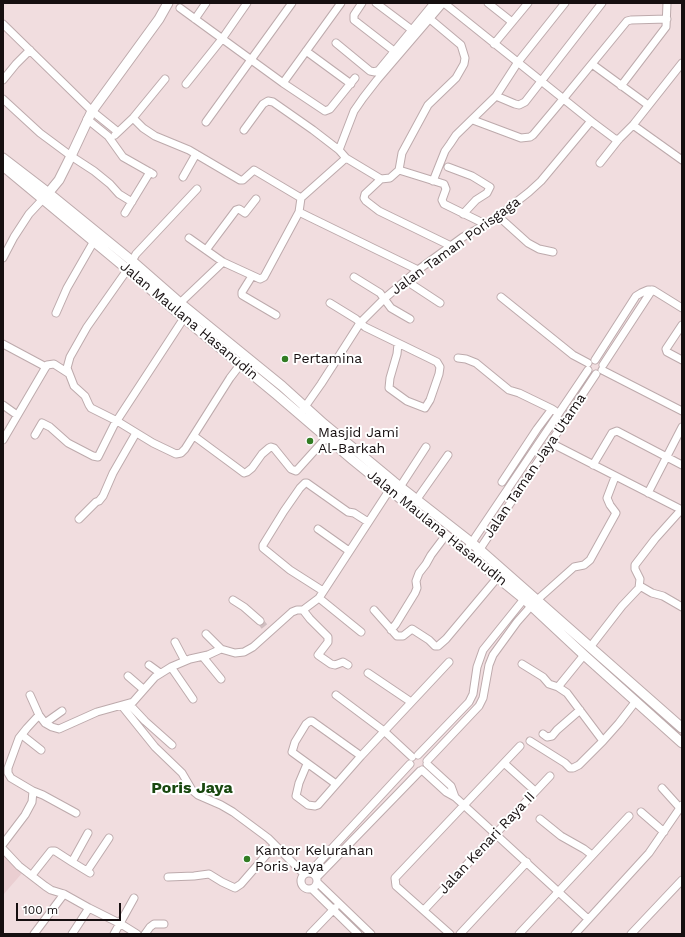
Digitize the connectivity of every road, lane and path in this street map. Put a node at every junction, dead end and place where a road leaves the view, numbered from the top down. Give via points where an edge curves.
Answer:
1 (168, 3) edge
2 (206, 3) edge
3 (247, 3) edge
4 (292, 3) edge
5 (341, 3) edge
6 (362, 3) edge
7 (376, 3) edge
8 (434, 3) edge
9 (444, 3) edge
10 (488, 3) edge
11 (528, 3) edge
12 (565, 3) edge
13 (602, 3) edge
14 (667, 3) edge
15 (180, 8) dead end
16 (195, 18) junction
17 (430, 19) junction
18 (667, 19) junction
19 (512, 22) junction
20 (3, 24) edge
21 (412, 30) junction
22 (222, 38) junction
23 (336, 43) dead end
24 (494, 44) junction
25 (30, 50) junction
26 (306, 51) junction
27 (394, 51) junction
28 (251, 59) junction
29 (518, 62) junction
30 (682, 63) edge
31 (592, 64) junction
32 (356, 78) dead end
33 (165, 79) dead end
34 (3, 80) edge
35 (540, 81) junction
36 (283, 83) junction
37 (186, 84) dead end
38 (351, 84) junction
39 (621, 86) junction
40 (496, 96) junction
41 (3, 99) edge
42 (563, 100) junction
43 (648, 105) junction
44 (92, 110) junction
45 (133, 118) junction
46 (87, 119) junction
47 (473, 120) junction
48 (591, 121) junction
49 (206, 122) dead end
50 (633, 125) junction
51 (244, 130) dead end
52 (118, 132) junction
53 (110, 139) junction
54 (618, 139) junction
55 (339, 150) junction
56 (196, 154) junction
57 (71, 156) junction
58 (3, 158) edge
59 (346, 158) junction
60 (682, 160) edge
61 (600, 163) dead end
62 (3, 166) edge
63 (448, 167) dead end
64 (400, 170) junction
65 (183, 177) dead end
66 (381, 179) junction
67 (433, 181) junction
68 (197, 189) dead end
69 (46, 196) junction
70 (301, 198) junction
71 (256, 199) dead end
72 (132, 202) junction
73 (299, 212) junction
74 (126, 213) dead end
75 (463, 214) junction
76 (498, 216) junction
77 (486, 224) junction
78 (189, 238) dead end
79 (94, 241) junction
80 (451, 246) junction
81 (206, 250) junction
82 (553, 252) dead end
83 (3, 258) edge
84 (223, 262) junction
85 (126, 270) junction
86 (418, 270) junction
87 (252, 276) junction
88 (354, 277) dead end
89 (405, 280) junction
90 (652, 290) junction
91 (501, 297) dead end
92 (384, 298) junction
93 (180, 303) junction
94 (330, 303) dead end
95 (440, 303) dead end
96 (682, 308) edge
97 (56, 313) dead end
98 (276, 315) dead end
99 (410, 319) dead end
100 (182, 321) junction
101 (360, 323) junction
102 (682, 325) edge
103 (202, 327) junction
104 (3, 344) edge
105 (398, 344) junction
106 (246, 357) junction
107 (458, 358) dead end
108 (596, 360) junction
109 (682, 360) edge
110 (588, 366) junction
111 (46, 367) junction
112 (238, 368) junction
113 (600, 370) junction
114 (68, 373) junction
115 (3, 405) edge
116 (302, 410) junction
117 (555, 411) junction
118 (682, 411) edge
119 (17, 415) junction
120 (117, 422) junction
121 (682, 427) edge
122 (537, 429) junction
123 (136, 433) junction
124 (544, 434) junction
125 (35, 435) dead end
126 (194, 436) junction
127 (326, 438) junction
128 (3, 440) edge
129 (551, 443) junction
130 (426, 447) dead end
131 (448, 455) dead end
132 (666, 457) junction
133 (593, 465) junction
134 (682, 465) edge
135 (509, 471) junction
136 (516, 476) junction
137 (615, 477) junction
138 (502, 482) dead end
139 (393, 488) junction
140 (648, 493) junction
141 (417, 499) junction
142 (681, 510) edge
143 (79, 519) dead end
144 (368, 522) junction
145 (318, 529) dead end
146 (445, 536) junction
147 (472, 543) junction
148 (349, 551) junction
149 (466, 551) junction
150 (477, 554) junction
151 (494, 581) junction
152 (640, 586) junction
153 (321, 594) junction
154 (233, 600) dead end
155 (523, 600) junction
156 (533, 604) junction
157 (682, 607) edge
158 (303, 610) junction
159 (374, 610) dead end
160 (512, 613) junction
161 (519, 620) junction
162 (260, 621) tunnel mouth
163 (391, 630) junction
164 (361, 632) dead end
165 (206, 634) dead end
166 (175, 642) dead end
167 (591, 646) junction
168 (221, 649) junction
169 (584, 655) junction
170 (203, 657) junction
171 (185, 661) junction
172 (449, 662) dead end
173 (522, 664) dead end
174 (149, 665) dead end
175 (348, 665) dead end
176 (171, 667) junction
177 (160, 673) junction
178 (368, 673) dead end
179 (128, 676) dead end
180 (221, 679) dead end
181 (558, 687) junction
182 (143, 689) junction
183 (30, 695) dead end
184 (336, 695) dead end
185 (193, 699) dead end
186 (411, 702) junction
187 (635, 702) junction
188 (126, 705) junction
189 (62, 710) dead end
190 (580, 710) junction
191 (39, 715) junction
192 (46, 724) junction
193 (682, 728) edge
194 (384, 731) junction
195 (543, 734) dead end
196 (22, 735) junction
197 (530, 741) dead end
198 (603, 741) junction
199 (682, 742) edge
200 (172, 745) dead end
201 (520, 746) dead end
202 (41, 750) dead end
203 (361, 756) junction
204 (414, 758) junction
205 (504, 763) junction
206 (307, 764) junction
207 (424, 767) junction
208 (550, 776) dead end
209 (336, 784) junction
210 (662, 788) dead end
211 (32, 791) junction
212 (535, 791) junction
213 (464, 805) junction
214 (681, 806) edge
215 (641, 812) dead end
216 (76, 813) dead end
217 (629, 816) dead end
218 (540, 819) dead end
219 (664, 832) junction
220 (88, 833) dead end
221 (496, 834) junction
222 (109, 838) dead end
223 (3, 844) edge
224 (274, 846) junction
225 (3, 849) edge
226 (592, 855) junction
227 (72, 862) junction
228 (527, 862) junction
229 (307, 873) junction
230 (32, 875) junction
231 (168, 877) dead end
232 (317, 880) junction
233 (682, 880) edge
234 (312, 889) junction
235 (559, 891) junction
236 (64, 894) junction
237 (134, 898) dead end
238 (339, 904) junction
239 (89, 908) junction
240 (333, 910) junction
241 (424, 910) junction
242 (588, 919) junction
243 (121, 924) junction
244 (164, 924) dead end
245 (34, 934) edge
246 (72, 934) edge
247 (114, 934) edge
248 (137, 934) edge
249 (145, 934) edge
250 (310, 934) edge
251 (358, 934) edge
252 (371, 934) edge
253 (450, 934) edge
254 (460, 934) edge
255 (518, 934) edge
256 (575, 934) edge
257 (631, 934) edge

1 - 44 street
2 - 16 street
3 - 22 street
4 - 28 street
5 - 26 street
6 - 27 street via 354,20
7 - 21 street
8 - 21 street
9 - 17 street
9 - 24 street
10 - 19 street
11 - 19 street
12 - 29 street
13 - 35 street
14 - 18 street
15 - 16 street
16 - 22 street
17 - 55 street via 363,98 354,111
17 - 64 street via 460,45 465,58 464,64 456,78 428,105 402,153
18 - 31 street via 626,21
18 - 39 street via 666,27
19 - 24 street
20 - 25 street
21 - 27 street
22 - 28 street
22 - 37 street
23 - 27 street via 372,72 379,70
24 - 29 street
25 - 34 street
25 - 44 street
26 - 36 street
26 - 38 street
28 - 36 street
28 - 49 street
29 - 35 street
29 - 40 street
30 - 43 street
31 - 39 street
31 - 42 street
32 - 38 street
33 - 45 street
35 - 40 street via 525,102 519,105
35 - 42 street
36 - 38 street via 325,111 330,109
39 - 43 street
40 - 47 street
41 - 57 street via 40,133
42 - 47 street via 533,135 526,138
42 - 48 street
43 - 50 street
44 - 46 street
44 - 52 street
45 - 52 street
45 - 56 street via 155,136
46 - 53 street
46 - 57 street
47 - 67 street via 445,151
48 - 54 street
48 - 76 street, Jalan Taman Porisgaga via 541,181
50 - 54 street
50 - 60 street
51 - 55 street via 263,104 273,102
52 - 53 street
53 - 72 street via 123,157 151,173
54 - 61 street
55 - 59 street
56 - 65 street
56 - 70 street via 242,180 253,171 257,171
57 - 69 street via 59,180
57 - 72 street
58 - 69 street, Jalan Maulana Hasanudin
59 - 66 street
59 - 70 street
62 - 69 street, Jalan Maulana Hasanudin
63 - 75 street via 472,176 490,187 487,193
64 - 66 street via 390,178
64 - 67 street
66 - 80 street via 365,194 366,201 379,211
67 - 75 street via 446,187 442,200 444,204
68 - 85 street via 136,254
69 - 79 street, Jalan Maulana Hasanudin
69 - 83 street via 29,214
69 - 85 street, Jalan Maulana Hasanudin
70 - 73 street
71 - 81 street via 245,213 236,210
72 - 74 street
73 - 86 street
73 - 87 street via 264,276 260,279
75 - 77 street
76 - 77 street, Jalan Taman Porisgaga
76 - 82 street via 528,243
77 - 80 street, Jalan Taman Porisgaga
78 - 81 street
79 - 85 street, Jalan Maulana Hasanudin
79 - 97 street
80 - 86 street, Jalan Taman Porisgaga
81 - 84 street
84 - 87 street
84 - 93 street
85 - 93 street, Jalan Maulana Hasanudin
85 - 100 street, Jalan Maulana Hasanudin
85 - 114 street via 70,357 67,364
86 - 89 street, Jalan Taman Porisgaga
87 - 98 street via 242,295
88 - 92 street
89 - 92 street, Jalan Taman Porisgaga
89 - 95 street
90 - 96 street
90 - 108 street via 643,291 636,296
90 - 113 street, Jalan Taman Jaya Utama
91 - 110 street
92 - 99 street via 391,308
92 - 101 street, Jalan Taman Porisgaga
93 - 103 street, Jalan Maulana Hasanudin
94 - 101 street
100 - 103 street, Jalan Maulana Hasanudin
100 - 120 street
101 - 105 street
101 - 116 street, Jalan Taman Porisgaga
102 - 109 street via 666,350
103 - 106 street, Jalan Maulana Hasanudin
103 - 112 street, Jalan Maulana Hasanudin
104 - 111 street
105 - 105 street via 439,365 440,374 425,408 389,388
106 - 112 street
106 - 116 street, Jalan Maulana Hasanudin
107 - 117 street via 476,363 509,390
108 - 110 street
108 - 113 street
110 - 113 street via 591,373
110 - 117 street, Jalan Taman Jaya Utama
111 - 114 street via 54,364
111 - 119 street
112 - 116 street, Jalan Maulana Hasanudin
112 - 126 street
113 - 118 street
113 - 129 street, Jalan Taman Jaya Utama
114 - 120 street via 74,386 85,396 90,407
115 - 119 street
116 - 127 street, Jalan Maulana Hasanudin
116 - 139 street, Jalan Maulana Hasanudin
117 - 122 street
117 - 124 street, Jalan Taman Jaya Utama
119 - 128 street
120 - 123 street
120 - 125 street via 97,457 68,444 42,423
121 - 132 street
122 - 124 street
122 - 135 street
123 - 126 street via 176,454 181,453
123 - 143 street via 103,496
124 - 136 street, Jalan Taman Jaya Utama
126 - 127 street via 244,473 271,447 292,470 298,469
127 - 139 street, Jalan Maulana Hasanudin
129 - 133 street
129 - 150 street, Jalan Taman Jaya Utama
130 - 139 street
131 - 141 street
132 - 133 street via 614,431
132 - 134 street
132 - 140 street
133 - 137 street
135 - 136 street
135 - 138 street
136 - 147 street, Jalan Taman Jaya Utama
137 - 140 street
137 - 156 street via 607,498 616,513 590,560 574,568
139 - 141 street, Jalan Maulana Hasanudin
139 - 144 street
139 - 146 street, Jalan Maulana Hasanudin
140 - 142 street
141 - 147 street, Jalan Maulana Hasanudin
142 - 152 street via 635,564
144 - 148 street
144 - 153 street via 348,512 307,483 300,488 284,511 263,548
145 - 148 street
146 - 149 street, Jalan Maulana Hasanudin
146 - 163 street via 417,578 415,593
147 - 149 street, Jalan Taman Jaya Utama
147 - 150 street, Jalan Maulana Hasanudin
148 - 153 street
149 - 150 street, Jalan Maulana Hasanudin
150 - 151 street, Jalan Maulana Hasanudin
150 - 156 street, Jalan Maulana Hasanudin
151 - 155 street, Jalan Maulana Hasanudin
151 - 163 street via 438,646 412,629 402,637
152 - 157 street
152 - 167 street
153 - 158 street
153 - 164 street
154 - 162 street
155 - 156 street, Jalan Maulana Hasanudin
155 - 160 street
156 - 161 street
156 - 167 street, Jalan Maulana Hasanudin
156 - 169 street, Jalan Maulana Hasanudin
158 - 168 street via 292,612 244,652 235,653
158 - 175 street via 328,637 328,642 318,655 331,664 343,662
159 - 163 street
160 - 161 street
160 - 204 street via 483,650 469,702
161 - 207 street via 490,661 479,706
165 - 168 street
166 - 171 street
167 - 169 street
167 - 193 street, Jalan Maulana Hasanudin
168 - 170 street
169 - 181 street
169 - 187 street, Jalan Maulana Hasanudin
170 - 171 street
170 - 180 street
171 - 176 street
172 - 186 street
173 - 181 street via 543,677 549,684
174 - 177 street
176 - 177 street
176 - 185 street
177 - 182 street
178 - 186 street
179 - 182 street
181 - 190 street via 567,693
182 - 188 street via 135,700
183 - 191 street
184 - 194 street
186 - 194 street
187 - 198 street
187 - 199 street, Jalan Maulana Hasanudin
188 - 192 street via 97,712 59,729
188 - 200 street
188 - 224 street via 155,746 182,773 192,790 233,812
189 - 192 street
190 - 195 street via 552,736 547,737
190 - 198 street
191 - 192 street
191 - 196 street
194 - 203 street
194 - 204 street
196 - 202 street
196 - 211 street via 15,746 8,776
197 - 198 street via 571,768 579,765
201 - 205 street
203 - 206 street via 310,721 295,742 292,752
203 - 209 street
204 - 207 street via 424,756
204 - 207 street via 413,770
204 - 229 street
205 - 212 street
205 - 213 street
206 - 209 street
206 - 209 street via 297,790 296,796 300,799 308,804 318,805
207 - 213 street via 451,786 455,797
207 - 232 street
208 - 212 street, Jalan Kenari Raya II
210 - 214 street
211 - 216 street
211 - 223 street via 32,802 28,810
212 - 221 street, Jalan Kenari Raya II
213 - 221 street
213 - 241 street via 395,878 396,886
214 - 219 street
215 - 219 street
217 - 226 street
218 - 226 street via 561,836
219 - 242 street via 650,853
220 - 227 street
221 - 228 street
221 - 241 street, Jalan Kenari Raya II
222 - 227 street via 89,872
224 - 229 street
224 - 231 street via 235,888 209,874
225 - 230 street via 18,866
226 - 235 street
227 - 230 street via 51,851
228 - 235 street
228 - 254 street
229 - 232 street
229 - 234 street via 301,879 302,885 306,889
230 - 236 street via 51,890
232 - 234 street
232 - 238 street
233 - 257 street
234 - 240 street
235 - 242 street
235 - 255 street
236 - 239 street
236 - 245 street
237 - 243 street
238 - 240 street
238 - 252 street
239 - 243 street
239 - 246 street
240 - 250 street
240 - 251 street
241 - 253 street
242 - 256 street
243 - 247 street
243 - 248 street
244 - 249 street via 154,924

